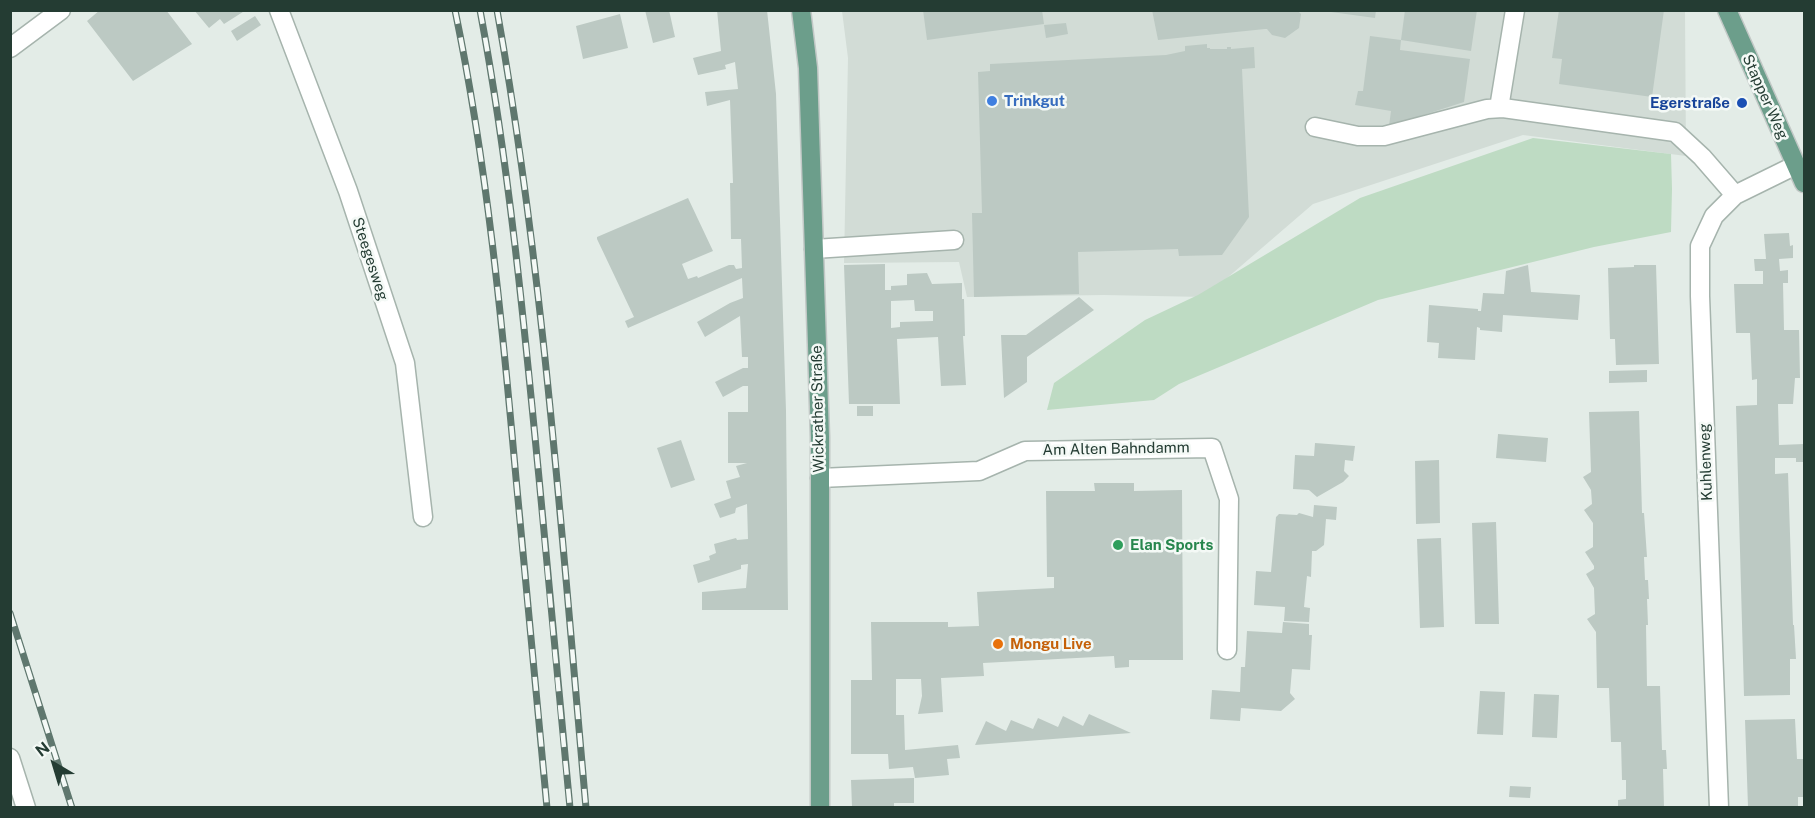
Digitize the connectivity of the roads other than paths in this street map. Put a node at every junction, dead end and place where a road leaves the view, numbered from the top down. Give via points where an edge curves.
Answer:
1 (61, 10) edge
2 (279, 10) edge
3 (801, 10) edge
4 (1515, 10) edge
5 (1727, 10) edge
6 (10, 48) edge
7 (1500, 108) junction
8 (1315, 127) dead end
9 (1796, 165) junction
10 (1804, 183) edge
11 (1735, 195) junction
12 (954, 240) dead end
13 (814, 249) junction
14 (820, 478) junction
15 (423, 517) dead end
16 (1227, 650) dead end
17 (10, 758) edge
18 (26, 807) edge
19 (820, 807) edge
20 (1719, 807) edge

1 - 6 street
2 - 15 street, Steegesweg via 348,191 405,363
3 - 13 main road, Wickrather Straße via 808,68
4 - 7 street
5 - 9 main road, Stapper Weg
7 - 8 street via 1384,136 1358,136
7 - 11 street via 1675,132
9 - 10 main road, Stapper Weg
9 - 11 street, Kuhlenweg
11 - 20 street, Kuhlenweg via 1714,216 1700,246
12 - 13 street
13 - 14 main road, Wickrather Straße
14 - 16 street, Am Alten Bahndamm via 979,471 1025,451 1212,448 1229,499
14 - 19 main road, Wickrather Straße
17 - 18 street

